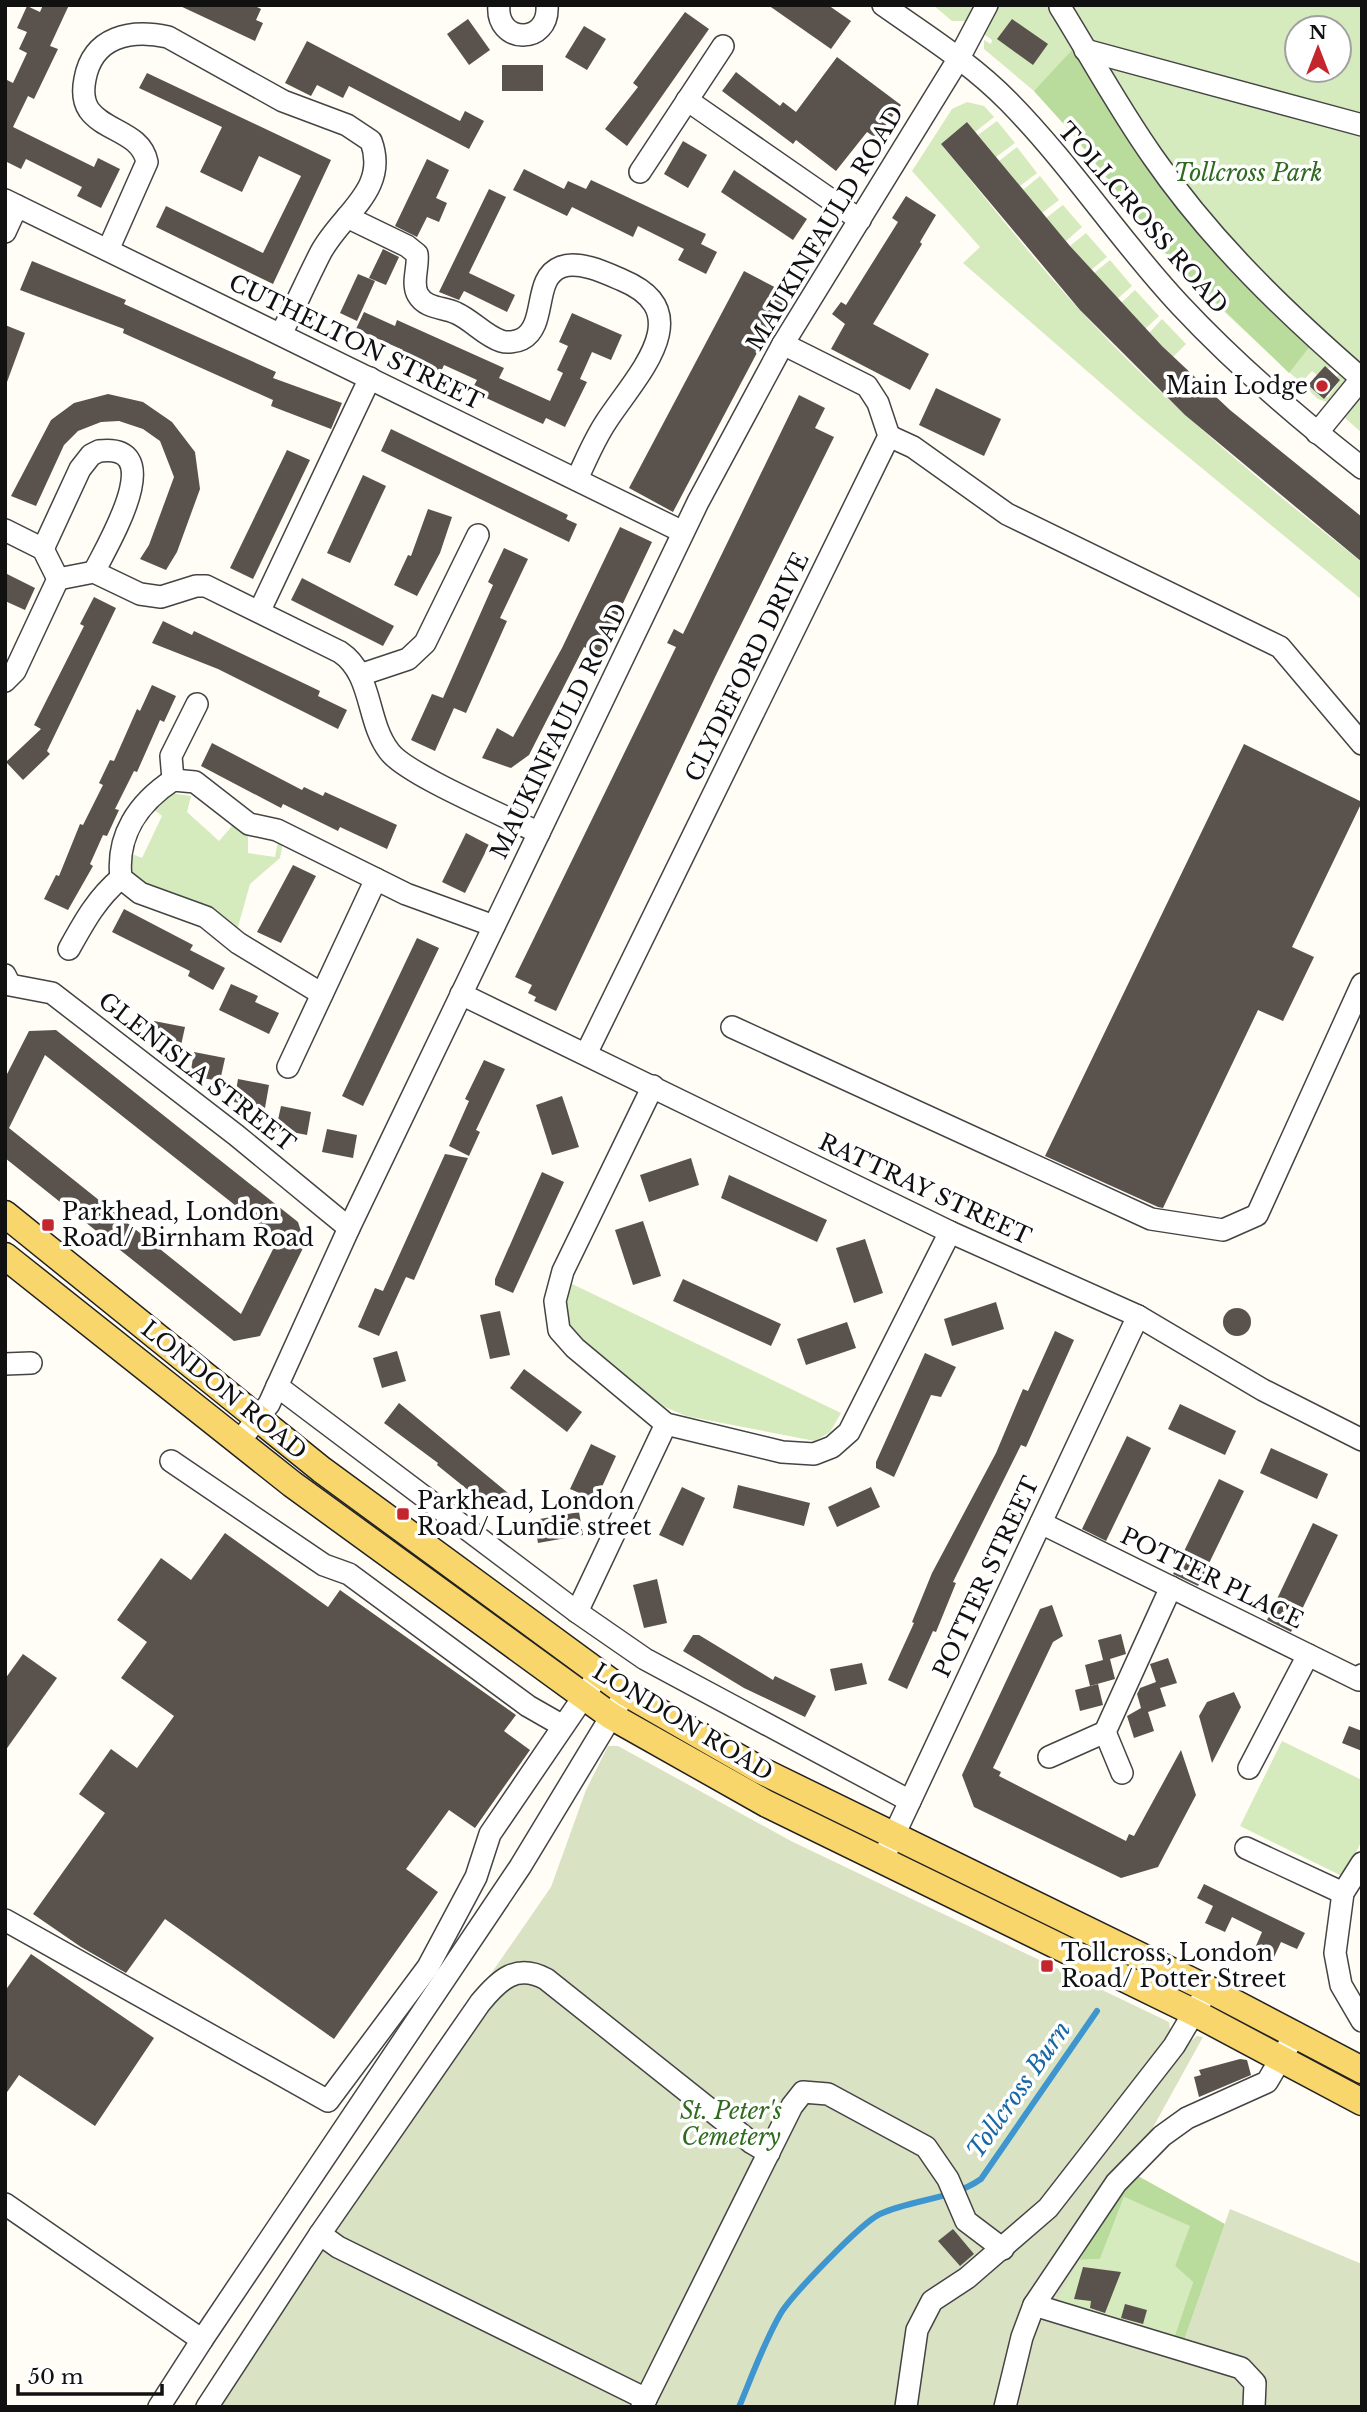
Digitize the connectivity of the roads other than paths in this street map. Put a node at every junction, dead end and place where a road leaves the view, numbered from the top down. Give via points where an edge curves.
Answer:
1 (499, 5) edge
2 (547, 5) edge
3 (883, 5) edge
4 (987, 5) edge
5 (1054, 6) edge
6 (723, 46) dead end
7 (1085, 50) junction
8 (959, 58) junction
9 (687, 100) junction
10 (1362, 125) edge
11 (640, 172) dead end
12 (11, 203) edge
13 (347, 218) junction
14 (860, 220) junction
15 (5, 232) edge
16 (108, 250) junction
17 (281, 334) junction
18 (783, 344) junction
19 (370, 377) junction
20 (1362, 378) edge
21 (1317, 433) junction
22 (889, 436) junction
23 (1362, 468) edge
24 (577, 479) junction
25 (5, 530) edge
26 (683, 532) junction
27 (478, 535) dead end
28 (43, 549) junction
29 (94, 572) junction
30 (58, 579) junction
31 (260, 610) junction
32 (360, 675) junction
33 (5, 681) edge
34 (197, 704) dead end
35 (1362, 744) edge
36 (173, 780) junction
37 (540, 832) junction
38 (121, 878) junction
39 (376, 879) junction
40 (494, 926) junction
41 (69, 949) dead end
42 (1362, 984) edge
43 (7, 985) edge
44 (461, 994) junction
45 (322, 995) junction
46 (732, 1027) dead end
47 (586, 1054) junction
48 (288, 1067) dead end
49 (653, 1086) junction
50 (5, 1214) edge
51 (349, 1228) junction
52 (950, 1232) junction
53 (5, 1256) edge
54 (1138, 1316) junction
55 (31, 1363) dead end
56 (5, 1364) edge
57 (277, 1386) junction
58 (258, 1418) junction
59 (666, 1424) junction
60 (1362, 1440) edge
61 (238, 1443) junction
62 (171, 1461) dead end
63 (1041, 1523) junction
64 (1171, 1587) junction
65 (577, 1612) junction
66 (1308, 1655) junction
67 (599, 1674) junction
68 (1361, 1678) edge
69 (626, 1693) junction
70 (583, 1697) junction
71 (611, 1716) junction
72 (563, 1726) junction
73 (1105, 1732) junction
74 (1049, 1757) dead end
75 (1248, 1768) dead end
76 (1122, 1773) dead end
77 (910, 1801) junction
78 (893, 1836) junction
79 (1246, 1848) dead end
80 (882, 1861) junction
81 (1362, 1863) edge
82 (1343, 1893) junction
83 (5, 1920) edge
84 (1208, 1989) junction
85 (1195, 2012) junction
86 (1362, 2021) edge
87 (1296, 2033) junction
88 (1283, 2058) junction
89 (1362, 2070) edge
90 (1362, 2102) edge
91 (769, 2153) junction
92 (5, 2204) edge
93 (320, 2234) junction
94 (1003, 2249) junction
95 (1034, 2305) junction
96 (202, 2340) junction
97 (644, 2403) edge
98 (159, 2407) edge
99 (207, 2407) edge
100 (906, 2407) edge
101 (1005, 2407) edge
102 (1254, 2407) edge

1 - 2 street via 504,27 527,36 541,28
3 - 8 street, TOLLCROSS ROAD
4 - 8 street, MAUKINFAULD ROAD
5 - 7 street
6 - 9 street
7 - 10 street
7 - 20 street via 1153,159 1209,230 1279,304
8 - 14 street, MAUKINFAULD ROAD
8 - 21 street, TOLLCROSS ROAD via 1010,103 1202,328
9 - 11 street
9 - 14 street
12 - 15 street
12 - 16 street, CUTHELTON STREET
13 - 16 street via 367,195 376,166 371,141 364,134 283,101 176,40 132,34 101,45 91,57 84,84 84,101 90,112 145,152 146,162
13 - 17 street via 322,251
13 - 24 street via 417,254 415,284 424,302 457,313 502,341 523,339 531,331 550,275 570,264 634,285 655,302 660,313 657,342 598,434
14 - 18 street, MAUKINFAULD ROAD
16 - 17 street, CUTHELTON STREET
17 - 19 street, CUTHELTON STREET
18 - 22 street via 867,386
18 - 26 street, MAUKINFAULD ROAD
19 - 24 street, CUTHELTON STREET
19 - 31 street
20 - 21 street
21 - 23 street, TOLLCROSS ROAD
22 - 35 street via 913,447 1007,514 1280,647
22 - 47 street, CLYDEFORD DRIVE
24 - 26 street, CUTHELTON STREET
25 - 28 street
26 - 37 street, MAUKINFAULD ROAD
27 - 32 street via 425,643 408,659
28 - 29 street via 85,462 99,451 117,452 130,465 134,482
28 - 30 street
29 - 30 street
29 - 31 street via 150,597 206,586
30 - 33 street via 15,671
31 - 32 street via 340,652
32 - 37 street via 379,735 398,763
34 - 36 street via 171,756
36 - 38 street via 142,803 118,856
36 - 39 street via 195,782 249,824 278,830
37 - 40 street, MAUKINFAULD ROAD
38 - 41 street via 104,891
38 - 45 street via 140,893 205,917
39 - 40 street
39 - 45 street
40 - 44 street, MAUKINFAULD ROAD
42 - 46 street via 1257,1215 1223,1230 1151,1219
43 - 51 street, GLENISLA STREET via 52,993
44 - 47 street, RATTRAY STREET
44 - 51 street, MAUKINFAULD ROAD
45 - 48 street
47 - 49 street, RATTRAY STREET
49 - 52 street, RATTRAY STREET
49 - 59 street via 563,1272 555,1301 559,1330 575,1348
50 - 58 main road, LONDON ROAD
51 - 57 street, MAUKINFAULD ROAD
52 - 54 street, RATTRAY STREET
52 - 59 street via 849,1432 832,1447 814,1454 782,1452
53 - 61 main road, LONDON ROAD
54 - 60 street, RATTRAY STREET via 1264,1390
54 - 63 street, POTTER STREET
55 - 56 street
57 - 58 street, MAUKINFAULD ROAD
57 - 65 street
58 - 61 street, MAUKINFAULD ROAD
58 - 67 main road, LONDON ROAD
59 - 65 street
61 - 70 main road, LONDON ROAD
62 - 72 street via 324,1564 349,1574 528,1706
63 - 64 street, POTTER PLACE
63 - 77 street, POTTER STREET
64 - 66 street, POTTER PLACE
64 - 73 street
65 - 77 street via 645,1659
66 - 68 street, POTTER PLACE
66 - 75 street
67 - 69 main road, LONDON ROAD
67 - 70 street
69 - 71 street
69 - 78 main road, LONDON ROAD via 722,1750
70 - 71 main road, LONDON ROAD
70 - 72 street
71 - 80 main road, LONDON ROAD via 736,1788
71 - 96 street via 520,1867
72 - 83 street via 490,1834 476,1877 428,1967 328,2101
73 - 74 street
73 - 76 street
77 - 78 street, POTTER STREET
78 - 80 street, POTTER STREET
78 - 84 main road, LONDON ROAD
79 - 82 street
80 - 85 main road, LONDON ROAD
81 - 82 street
82 - 86 street via 1335,1953 1341,1985
84 - 85 street
84 - 87 main road, LONDON ROAD
85 - 88 main road, LONDON ROAD
85 - 94 street via 1071,2181
87 - 88 street
87 - 89 main road, LONDON ROAD
88 - 90 main road, LONDON ROAD
88 - 95 street via 1268,2082 1187,2118 1138,2158 1088,2221
91 - 93 street via 547,1979 517,1972 480,2003
91 - 94 street via 797,2097 817,2090 917,2140 948,2179 970,2226
91 - 97 street
92 - 96 street
93 - 97 street
93 - 99 street
94 - 100 street via 926,2308 914,2342
95 - 101 street via 1021,2337
95 - 102 street via 1241,2368 1255,2383
96 - 98 street

